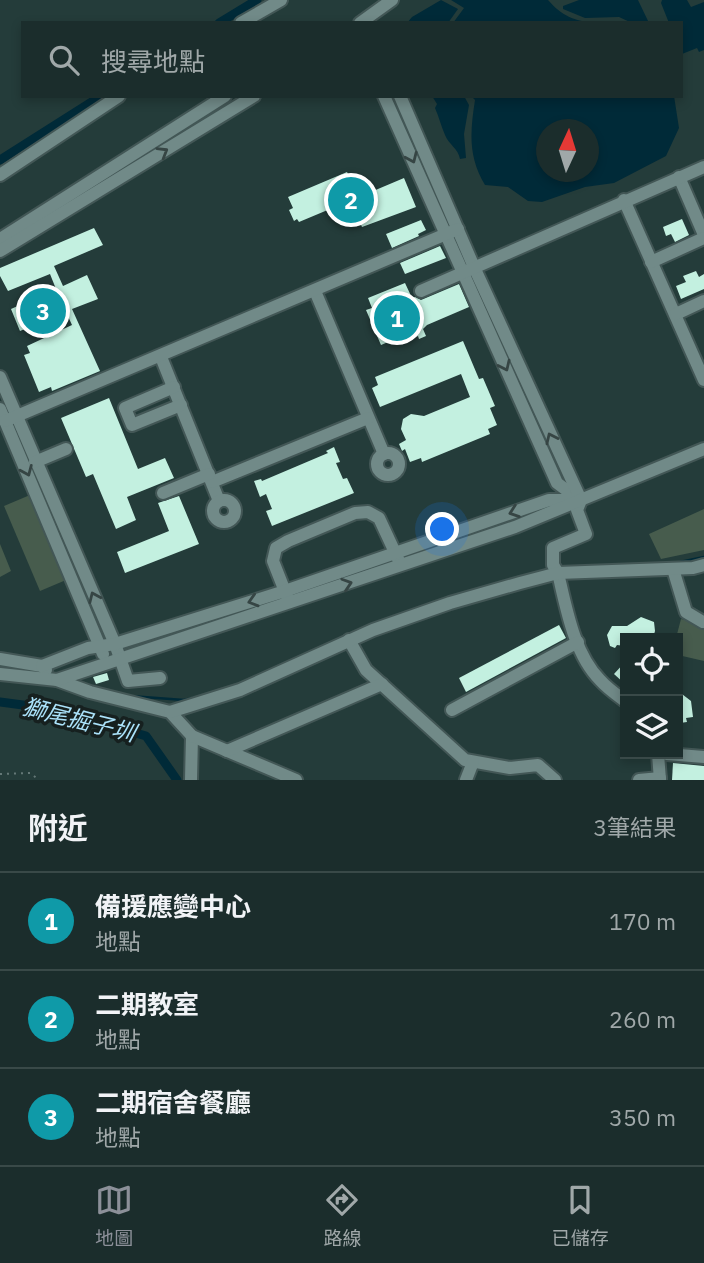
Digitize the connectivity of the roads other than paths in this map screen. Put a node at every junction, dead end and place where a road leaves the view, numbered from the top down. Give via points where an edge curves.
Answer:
1 (281, 0) edge
2 (392, 0) edge
3 (244, 21) edge
4 (363, 21) edge
5 (116, 98) edge
6 (222, 98) edge
7 (251, 98) edge
8 (385, 98) edge
9 (402, 98) edge
10 (195, 115) junction
11 (204, 127) junction
12 (704, 167) edge
13 (121, 170) junction
14 (0, 175) edge
15 (679, 177) junction
16 (624, 200) junction
17 (452, 232) junction
18 (704, 237) edge
19 (0, 239) edge
20 (0, 251) edge
21 (651, 262) junction
22 (468, 270) junction
23 (421, 290) dead end
24 (315, 291) junction
25 (704, 301) edge
26 (676, 314) junction
27 (161, 357) junction
28 (0, 377) edge
29 (704, 380) edge
30 (173, 387) junction
31 (181, 405) junction
32 (0, 409) edge
33 (368, 418) junction
34 (11, 420) junction
35 (66, 449) dead end
36 (704, 449) edge
37 (384, 454) dead end
38 (35, 462) junction
39 (211, 478) junction
40 (163, 493) dead end
41 (581, 500) junction
42 (219, 501) dead end
43 (396, 554) junction
44 (704, 565) edge
45 (401, 567) junction
46 (673, 569) junction
47 (558, 573) junction
48 (287, 597) junction
49 (703, 622) edge
50 (349, 640) junction
51 (578, 642) junction
52 (115, 644) junction
53 (100, 647) junction
54 (0, 659) edge
55 (113, 662) junction
56 (42, 666) junction
57 (0, 674) edge
58 (160, 678) dead end
59 (57, 680) junction
60 (382, 684) junction
61 (620, 698) edge
62 (452, 710) dead end
63 (170, 712) junction
64 (192, 736) junction
65 (227, 751) junction
66 (683, 755) edge
67 (704, 757) edge
68 (658, 759) edge
69 (472, 762) junction
70 (510, 768) junction
71 (660, 779) edge
72 (191, 780) edge
73 (296, 780) edge
74 (466, 780) edge
75 (504, 780) edge
76 (555, 780) edge
77 (639, 780) edge

1 - 3 street
2 - 4 street
5 - 14 street
6 - 10 street
7 - 11 street
8 -> 17 street
9 - 17 street
10 - 11 street
10 - 13 street
13 -> 11 street
12 - 15 street
13 - 19 street
13 - 20 street
15 - 16 street
15 - 18 street
16 - 21 street
16 - 22 street
17 - 22 street
17 - 24 street
18 - 21 street
21 - 26 street
22 - 23 street
22 - 41 street
24 - 27 street
24 - 33 street
25 - 26 street
26 - 29 street
27 - 30 street
27 - 34 street
28 - 34 street
30 - 31 street
30 - 31 street via 125,408 132,425
31 - 39 street
32 - 34 street
33 - 37 street
33 - 39 street
34 - 38 street
34 -> 53 street
35 - 38 street
36 - 41 street
52 -> 38 street
39 - 40 street
39 - 42 street
41 -> 43 street via 549,500
41 - 45 street
41 - 47 street via 577,510 586,534 553,548
43 - 45 street
43 - 48 street
43 - 48 street via 379,518 368,512 355,513 276,548 273,561
44 - 46 street
48 -> 45 street
46 - 47 street
46 - 49 street via 686,612
47 - 50 street via 450,603
47 - 51 street
48 -> 52 street
48 - 55 street
50 - 60 street via 366,670
50 - 63 street via 240,690
51 - 61 street via 598,679
51 - 62 street
52 - 53 street
52 - 55 street
53 - 55 street
53 - 56 street
54 - 56 street
55 - 58 street via 128,681
55 - 59 street
56 - 59 street
57 - 59 street
59 - 63 street
60 - 65 street
60 - 69 street
63 - 64 street
64 - 65 street
64 - 72 street
65 - 73 street
66 - 67 street
68 - 71 street
69 - 70 street
69 - 74 street
70 - 75 street
70 - 76 street via 538,765
71 - 77 street

